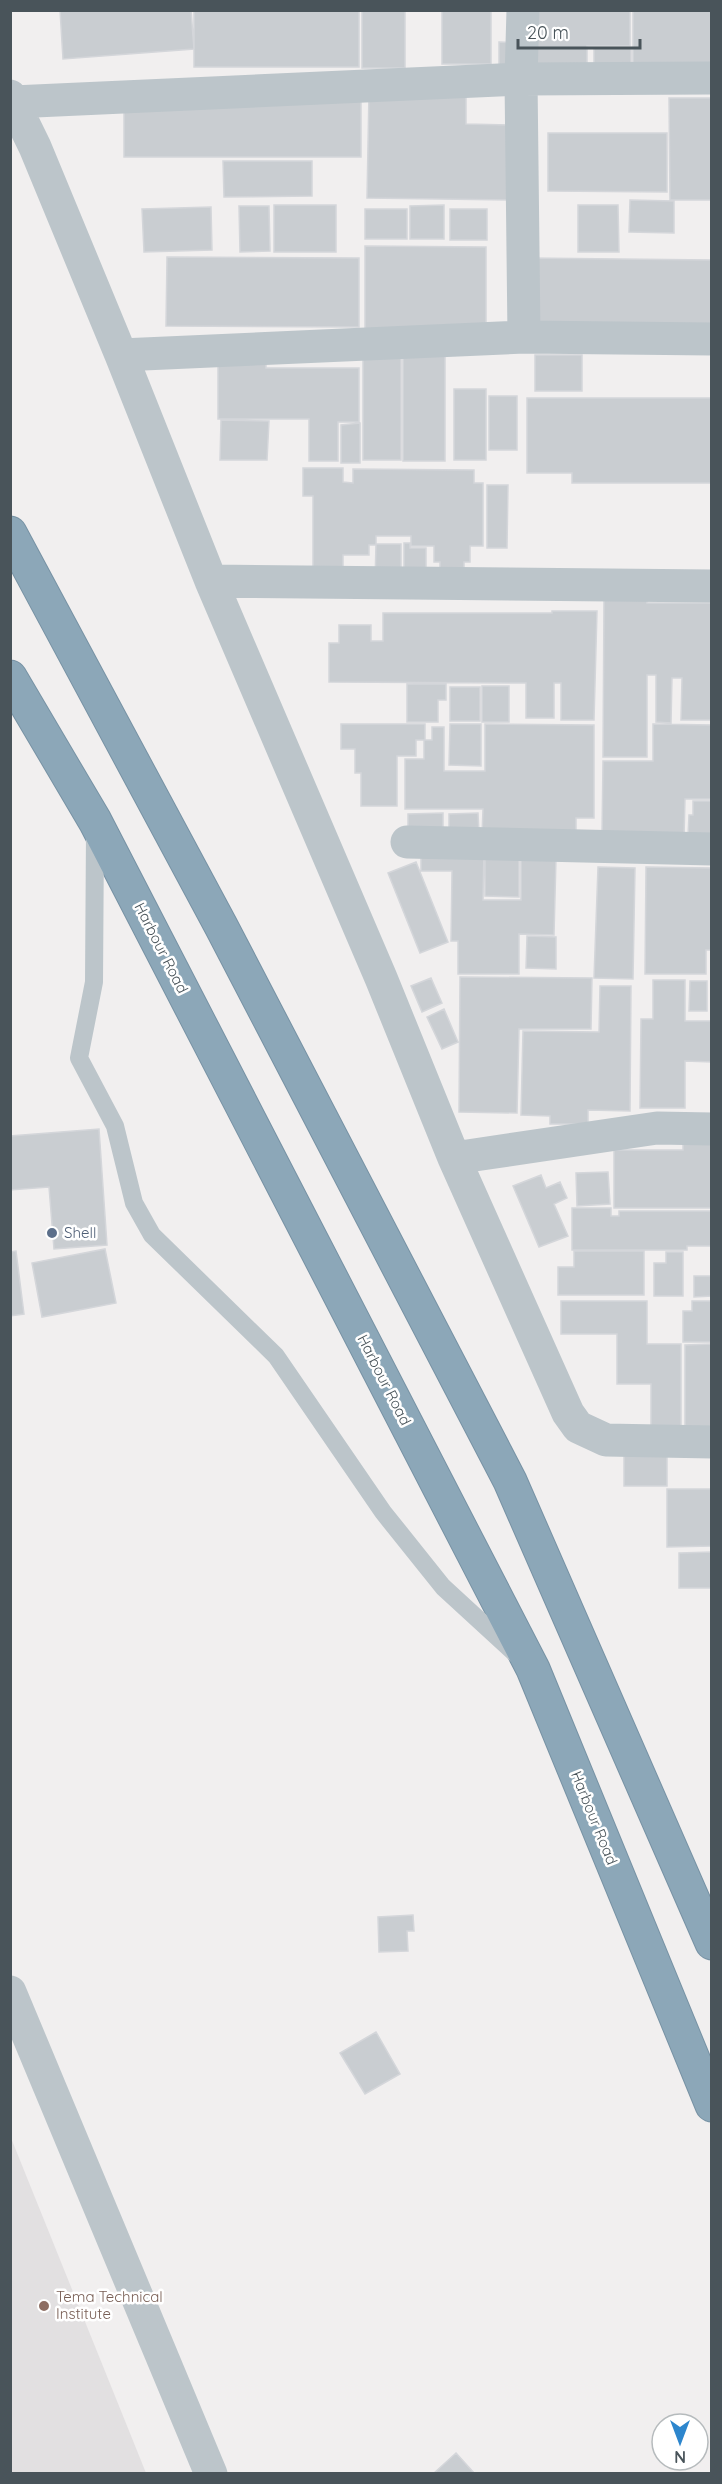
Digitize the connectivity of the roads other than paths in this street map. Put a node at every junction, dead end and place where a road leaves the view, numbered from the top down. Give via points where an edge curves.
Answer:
1 (523, 10) edge
2 (711, 78) edge
3 (521, 79) junction
4 (12, 99) edge
5 (524, 337) junction
6 (711, 339) edge
7 (122, 355) junction
8 (10, 533) edge
9 (211, 581) junction
10 (711, 586) edge
11 (10, 677) edge
12 (95, 821) junction
13 (408, 842) dead end
14 (711, 849) edge
15 (711, 1129) edge
16 (454, 1158) junction
17 (711, 1442) edge
18 (533, 1669) junction
19 (711, 1943) edge
20 (10, 1992) edge
21 (711, 2105) edge
22 (211, 2474) edge

1 - 3 street
2 - 3 street
3 - 4 street
3 - 5 street
4 - 7 street
5 - 6 street
5 - 7 street
7 - 9 street
8 - 19 highway via 221,926 510,1481
9 - 10 street
9 - 16 street
11 - 12 highway, Harbour Road
12 - 18 highway, Harbour Road
12 - 18 lane via 94,982 79,1058 115,1126 134,1203 152,1234 276,1356 383,1512 443,1587
13 - 14 street
15 - 16 street via 657,1128
16 - 17 street via 568,1413 578,1427 606,1440
18 - 21 highway, Harbour Road
20 - 22 street

